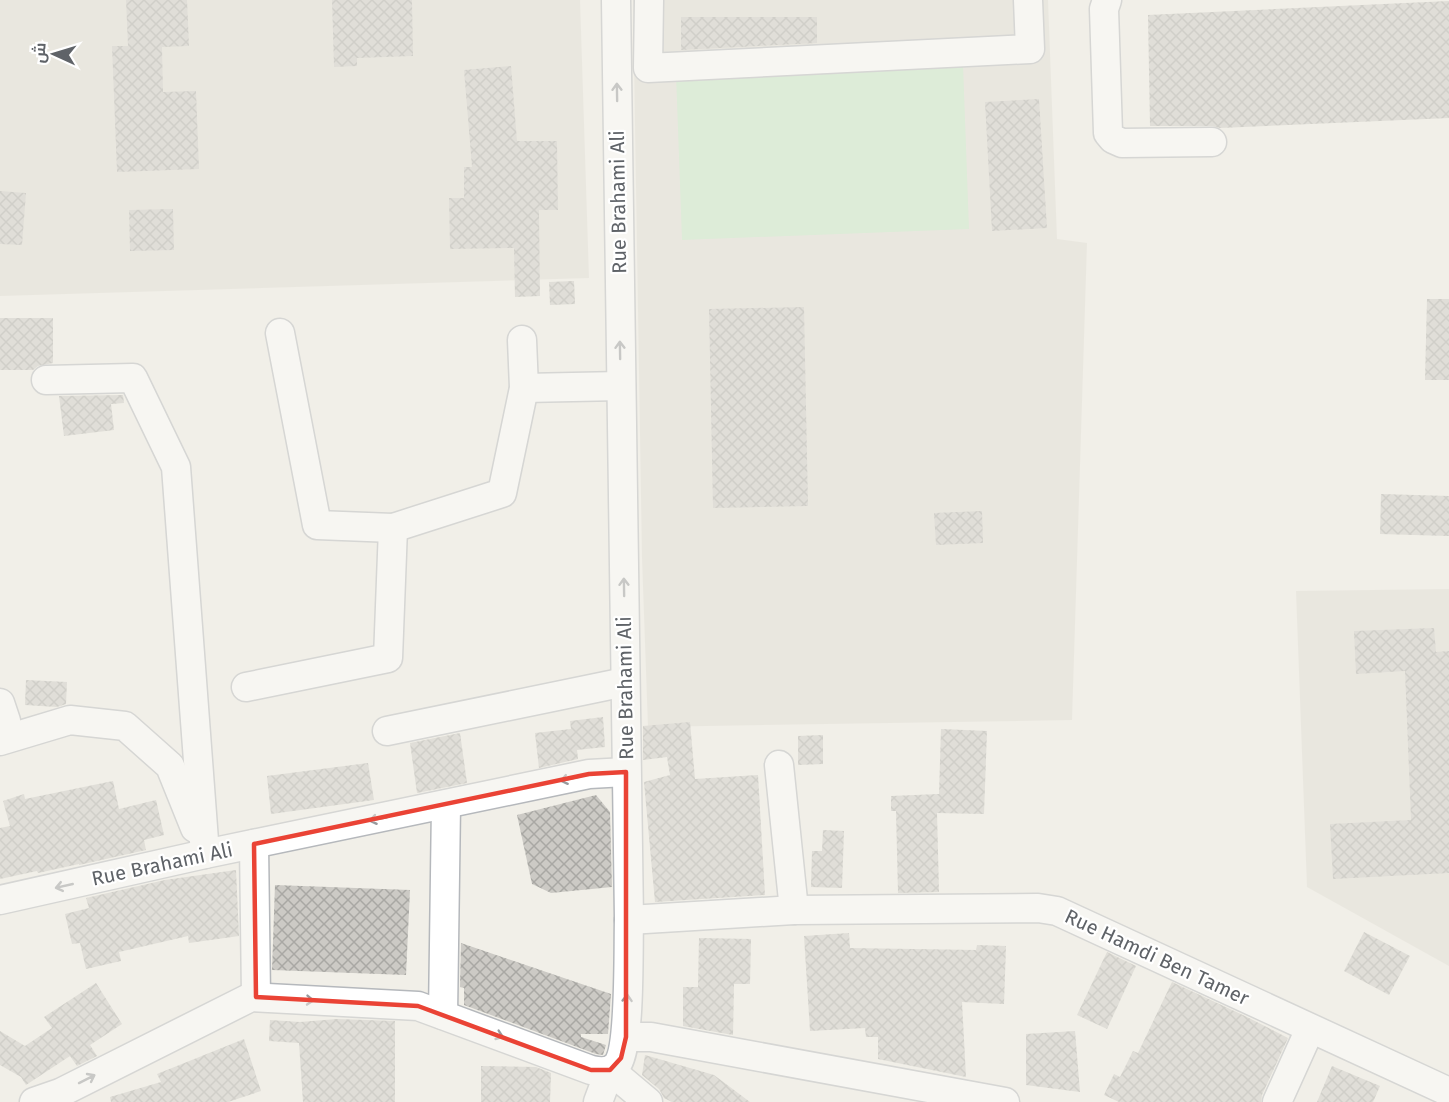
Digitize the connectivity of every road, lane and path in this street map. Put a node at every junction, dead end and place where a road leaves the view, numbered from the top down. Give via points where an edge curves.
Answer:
1 (616, 0) edge
2 (649, 0) edge
3 (1028, 0) edge
4 (1107, 0) edge
5 (1212, 142) dead end
6 (280, 333) dead end
7 (522, 339) dead end
8 (46, 380) dead end
9 (621, 386) junction
10 (524, 388) junction
11 (393, 528) junction
12 (625, 682) junction
13 (246, 687) dead end
14 (0, 703) edge
15 (0, 729) edge
16 (387, 731) dead end
17 (0, 741) edge
18 (779, 765) dead end
19 (627, 772) junction
20 (446, 805) junction
21 (254, 844) junction
22 (205, 854) junction
23 (0, 900) edge
24 (794, 910) junction
25 (629, 920) junction
26 (256, 998) junction
27 (443, 1016) junction
28 (1310, 1029) junction
29 (626, 1037) junction
30 (610, 1070) junction
31 (1449, 1092) edge
32 (34, 1102) edge
33 (598, 1102) edge
34 (648, 1102) edge
35 (1005, 1102) edge
36 (1277, 1102) edge

9 -> 1 street, Rue Brahami Ali
2 - 3 street via 648,68 1030,49
4 - 5 street via 1104,9 1108,133 1122,143
6 - 11 street via 317,525
7 - 10 street
8 - 22 street via 134,378 176,467
9 - 10 street
12 -> 9 street, Rue Brahami Ali
10 - 11 street via 502,494
11 - 13 street via 388,658
12 - 16 street
12 - 19 street, Rue Brahami Ali
14 - 15 street via 6,721
17 - 22 street via 70,720 125,726 170,766
18 - 24 street
19 -> 20 street, Rue Brahami Ali via 589,774
19 - 25 street
20 -> 21 street, Rue Brahami Ali
20 - 27 street
21 - 22 street, Rue Brahami Ali
21 - 26 street
22 -> 23 street, Rue Brahami Ali
24 - 25 street, Rue Hamdi Ben Tamer
24 - 28 street, Rue Hamdi Ben Tamer via 1057,911
29 -> 25 street
26 -> 27 street via 418,1006
32 -> 26 street via 60,1093 250,997
27 -> 30 street via 591,1070
28 - 31 street, Rue Hamdi Ben Tamer
28 - 36 street
29 - 30 street via 621,1058
29 - 35 street via 651,1036
30 - 33 street
30 - 34 street

